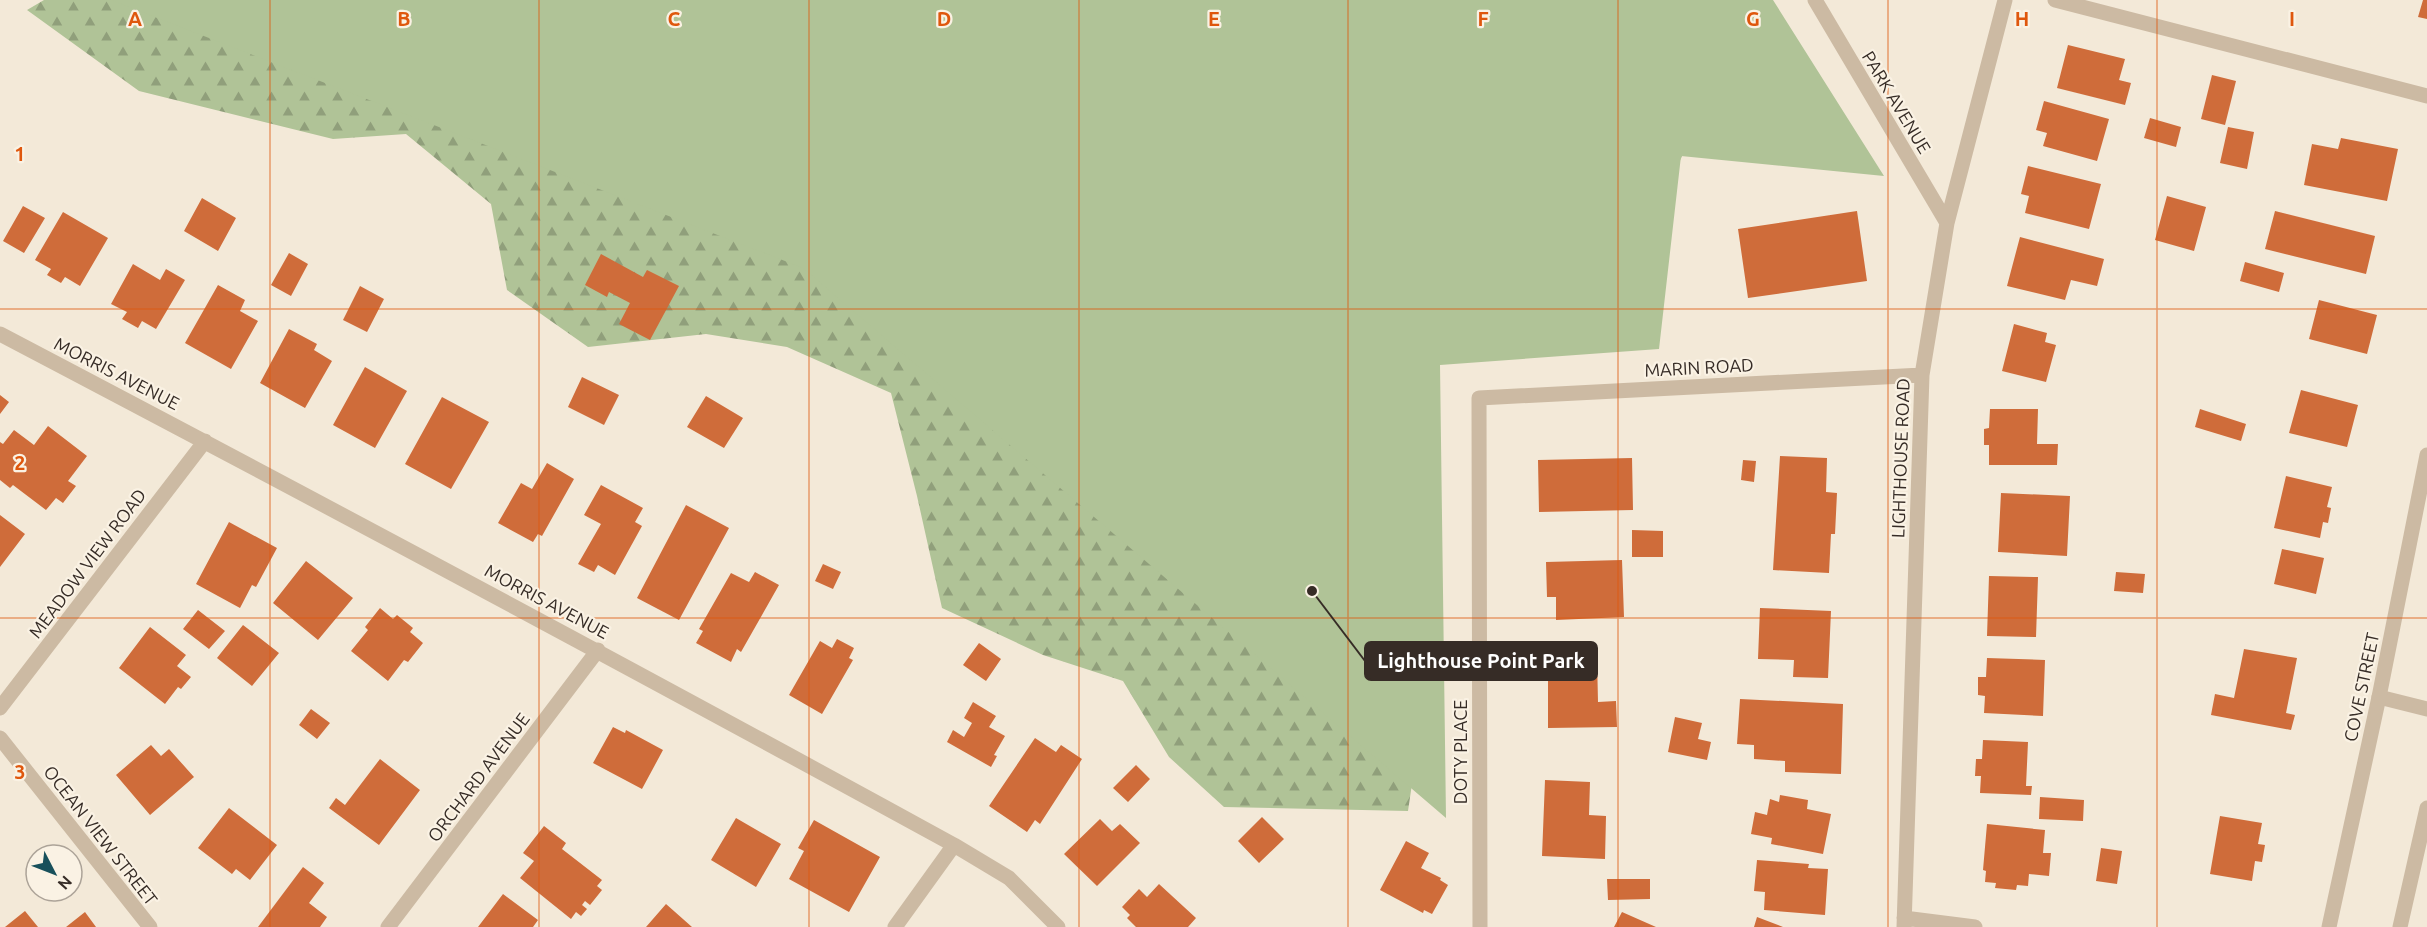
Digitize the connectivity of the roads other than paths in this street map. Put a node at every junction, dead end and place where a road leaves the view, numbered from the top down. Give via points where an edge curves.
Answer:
1 (1815, 0) edge
2 (2005, 0) edge
3 (2055, 0) edge
4 (2427, 96) edge
5 (1947, 223) junction
6 (0, 334) edge
7 (1922, 375) junction
8 (1479, 398) joint
9 (205, 441) junction
10 (2427, 455) edge
11 (598, 650) junction
12 (2379, 697) junction
13 (0, 708) edge
14 (2427, 709) edge
15 (0, 738) edge
16 (2427, 808) edge
17 (954, 845) junction
18 (1904, 923) edge
19 (150, 927) edge
20 (388, 927) edge
21 (896, 927) edge
22 (1058, 927) edge
23 (1480, 927) edge
24 (1975, 927) edge
25 (2330, 927) edge
26 (2400, 927) edge

1 - 5 street, PARK AVENUE
2 - 5 street, LIGHTHOUSE ROAD
3 - 4 street
5 - 7 street, LIGHTHOUSE ROAD
6 - 9 street, MORRIS AVENUE
7 - 8 street, MARIN ROAD
7 - 18 street, LIGHTHOUSE ROAD
8 - 23 street, DOTY PLACE
9 - 11 street, MORRIS AVENUE
9 - 13 street, MEADOW VIEW ROAD
10 - 12 street, COVE STREET
11 - 17 street, MORRIS AVENUE
11 - 20 street, ORCHARD AVENUE
12 - 14 street
12 - 25 street, COVE STREET
15 - 19 street, OCEAN VIEW STREET
16 - 26 street
17 - 21 street
17 - 22 street, MORRIS AVENUE via 1009,878
18 - 24 street

